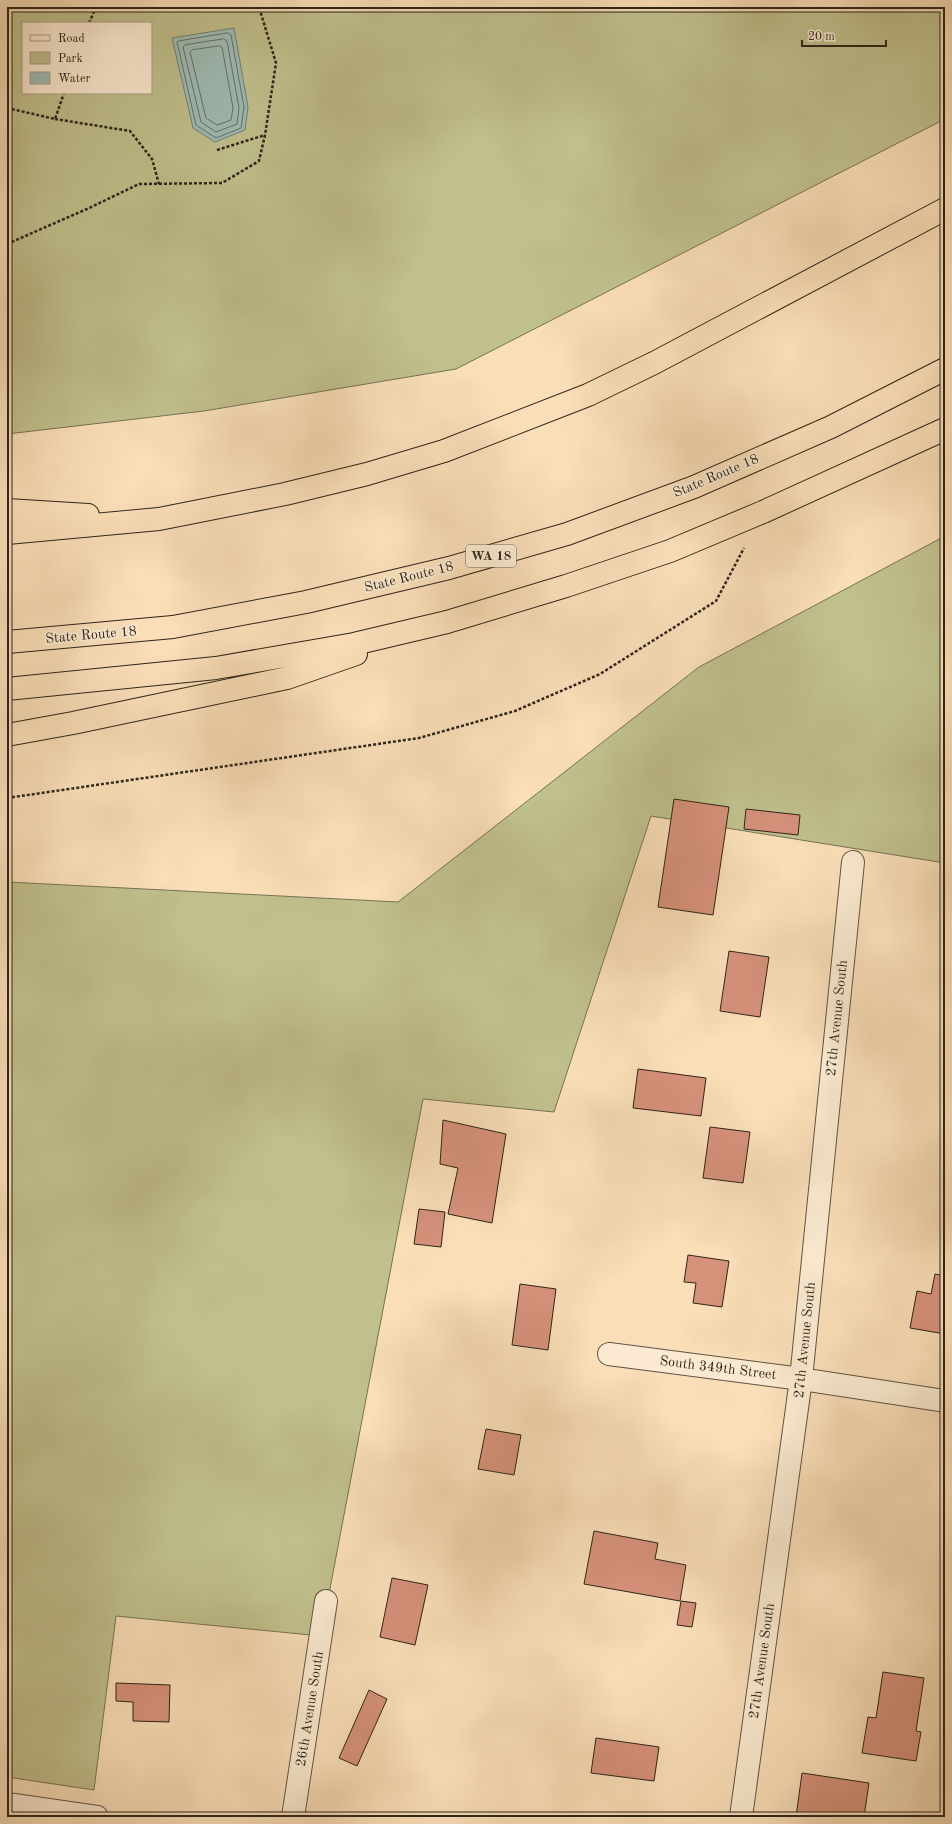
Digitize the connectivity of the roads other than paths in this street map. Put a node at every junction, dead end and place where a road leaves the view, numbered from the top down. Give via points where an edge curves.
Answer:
1 (945, 209) edge
2 (945, 370) edge
3 (945, 429) edge
4 (7, 510) edge
5 (159, 519) junction
6 (7, 533) edge
7 (446, 622) junction
8 (7, 642) edge
9 (7, 689) edge
10 (7, 735) edge
11 (853, 862) dead end
12 (609, 1354) dead end
13 (801, 1379) junction
14 (945, 1401) edge
15 (326, 1601) dead end
16 (7, 1804) edge
17 (97, 1817) edge
18 (293, 1817) edge
19 (741, 1817) edge

1 - 5 highway via 654,363 588,395 444,451 367,474 285,494
2 - 8 highway, State Route 18 / WA 18 via 831,427 694,487 567,534 516,549 449,568 306,602 174,627
3 - 7 highway via 763,512 670,551
4 - 5 highway
5 - 6 highway
7 - 9 highway via 354,644 216,668
7 - 10 highway via 287,678
11 - 13 street, 27th Avenue South
12 - 13 street, South 349th Street
13 - 14 street, South 349th Street
13 - 19 street, 27th Avenue South
15 - 18 street, 26th Avenue South
16 - 17 street

